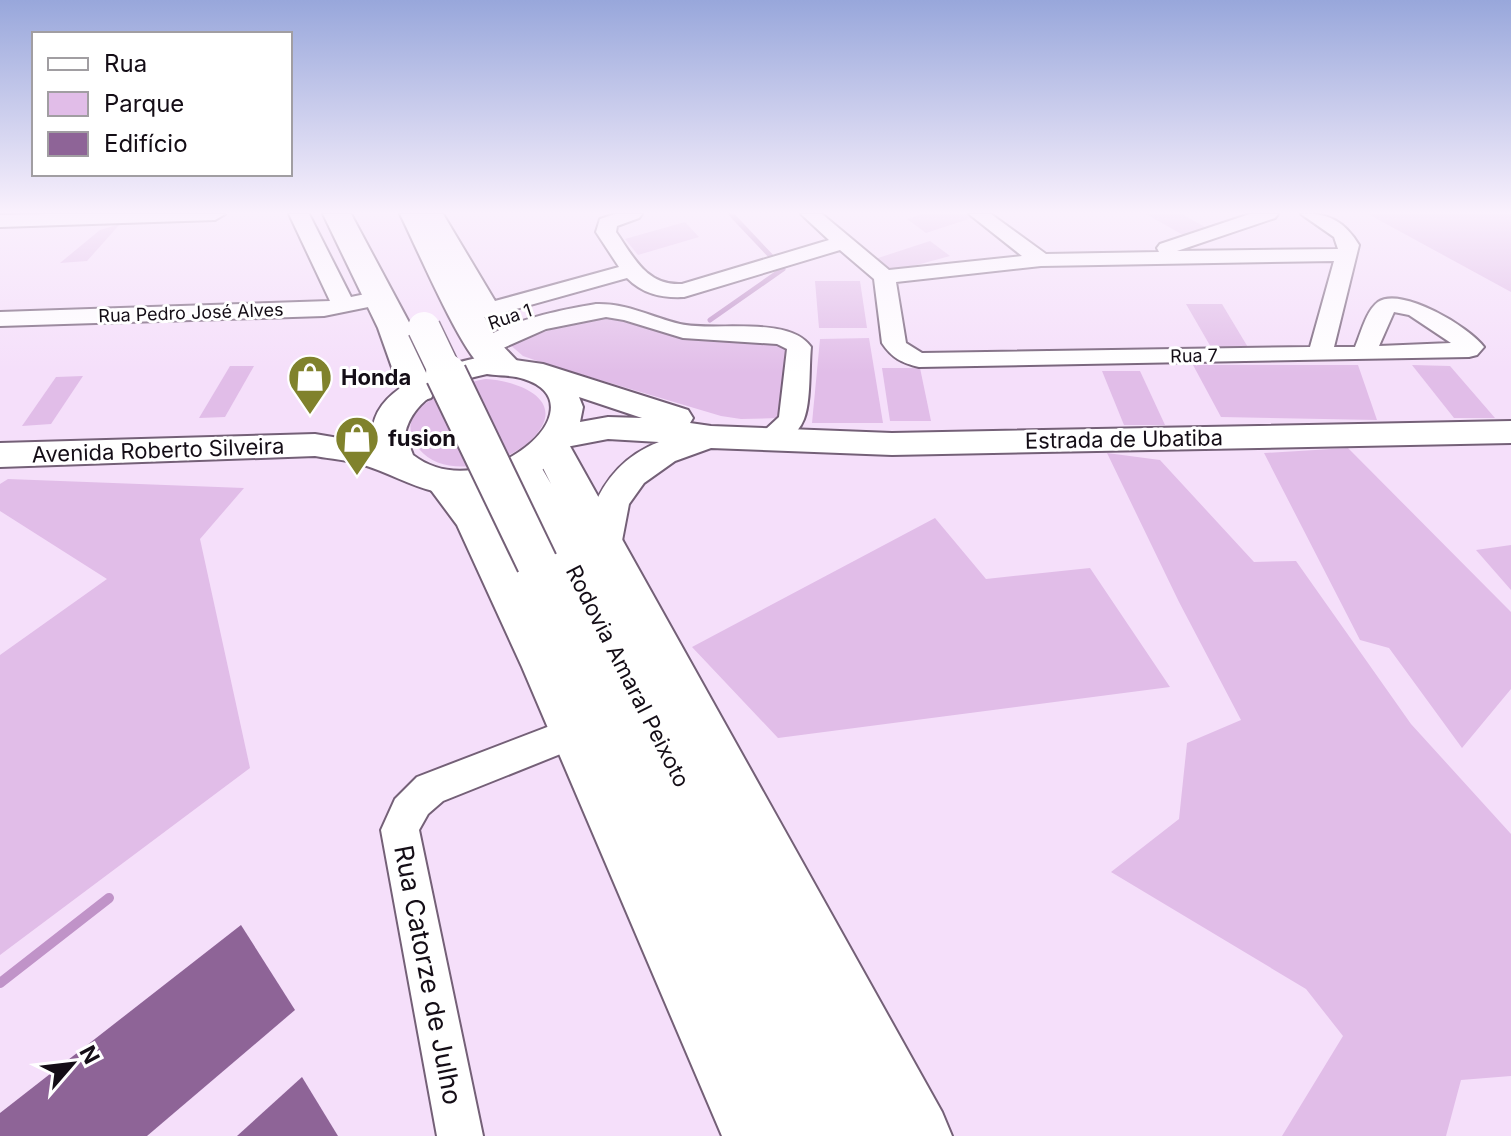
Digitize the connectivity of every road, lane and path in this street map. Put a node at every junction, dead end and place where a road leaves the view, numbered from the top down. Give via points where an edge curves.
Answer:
1 (325, 267) edge
2 (364, 267) edge
3 (424, 267) edge
4 (443, 267) edge
5 (454, 267) edge
6 (631, 267) edge
7 (758, 267) edge
8 (873, 267) edge
9 (976, 267) edge
10 (1343, 267) edge
11 (635, 274) junction
12 (884, 277) junction
13 (380, 298) junction
14 (344, 306) junction
15 (0, 319) edge
16 (480, 334) junction
17 (1364, 354) junction
18 (1320, 355) junction
19 (407, 402) junction
20 (1511, 432) edge
21 (738, 438) junction
22 (556, 442) junction
23 (315, 445) junction
24 (0, 455) edge
25 (426, 475) junction
26 (568, 554) junction
27 (576, 732) junction
28 (460, 1136) edge
29 (756, 1136) edge
30 (813, 1136) edge
31 (864, 1136) edge
32 (918, 1136) edge

1 - 14 street
2 - 13 highway
3 - 16 highway, Rodovia Amaral Peixoto
4 - 16 highway
5 - 16 street
6 - 11 street
7 - 11 street via 673,292 657,291
8 - 12 street
9 - 12 street
10 - 18 street
11 - 16 street, Rua 1
12 - 18 street, Rua 7 via 894,343 900,352 919,360
13 - 14 street, Rua Pedro José Alves
13 - 19 highway
14 - 15 street, Rua Pedro José Alves
16 - 19 main road, Avenida Roberto Silveira via 453,372
16 - 21 main road, Estrada de Ubatiba
16 - 21 street via 499,340 589,312 609,311 691,332 791,339 799,347 792,418 783,430
16 - 22 main road via 557,384 568,403 566,426
16 - 26 highway, Rodovia Amaral Peixoto, bridge
17 - 17 street, Rua 7 via 1469,350 1470,343 1399,303 1384,305
17 - 18 street, Rua 7
19 - 23 main road, Avenida Roberto Silveira via 353,437
19 - 25 main road via 389,440 392,450
20 - 21 main road, Estrada de Ubatiba via 892,444
21 - 22 main road, Estrada de Ubatiba via 608,428
21 - 26 main road via 659,455 638,468
22 - 25 main road via 526,466 495,478
22 - 26 highway
23 - 24 main road, Avenida Roberto Silveira
23 - 25 main road, Avenida Roberto Silveira via 366,453
25 - 27 highway via 464,502 476,520
26 - 30 highway, Rodovia Amaral Peixoto
26 - 31 highway, Rodovia Amaral Peixoto
26 - 32 highway
27 - 28 street, Rua Catorze de Julho via 430,789 415,799 400,830
27 - 29 highway

